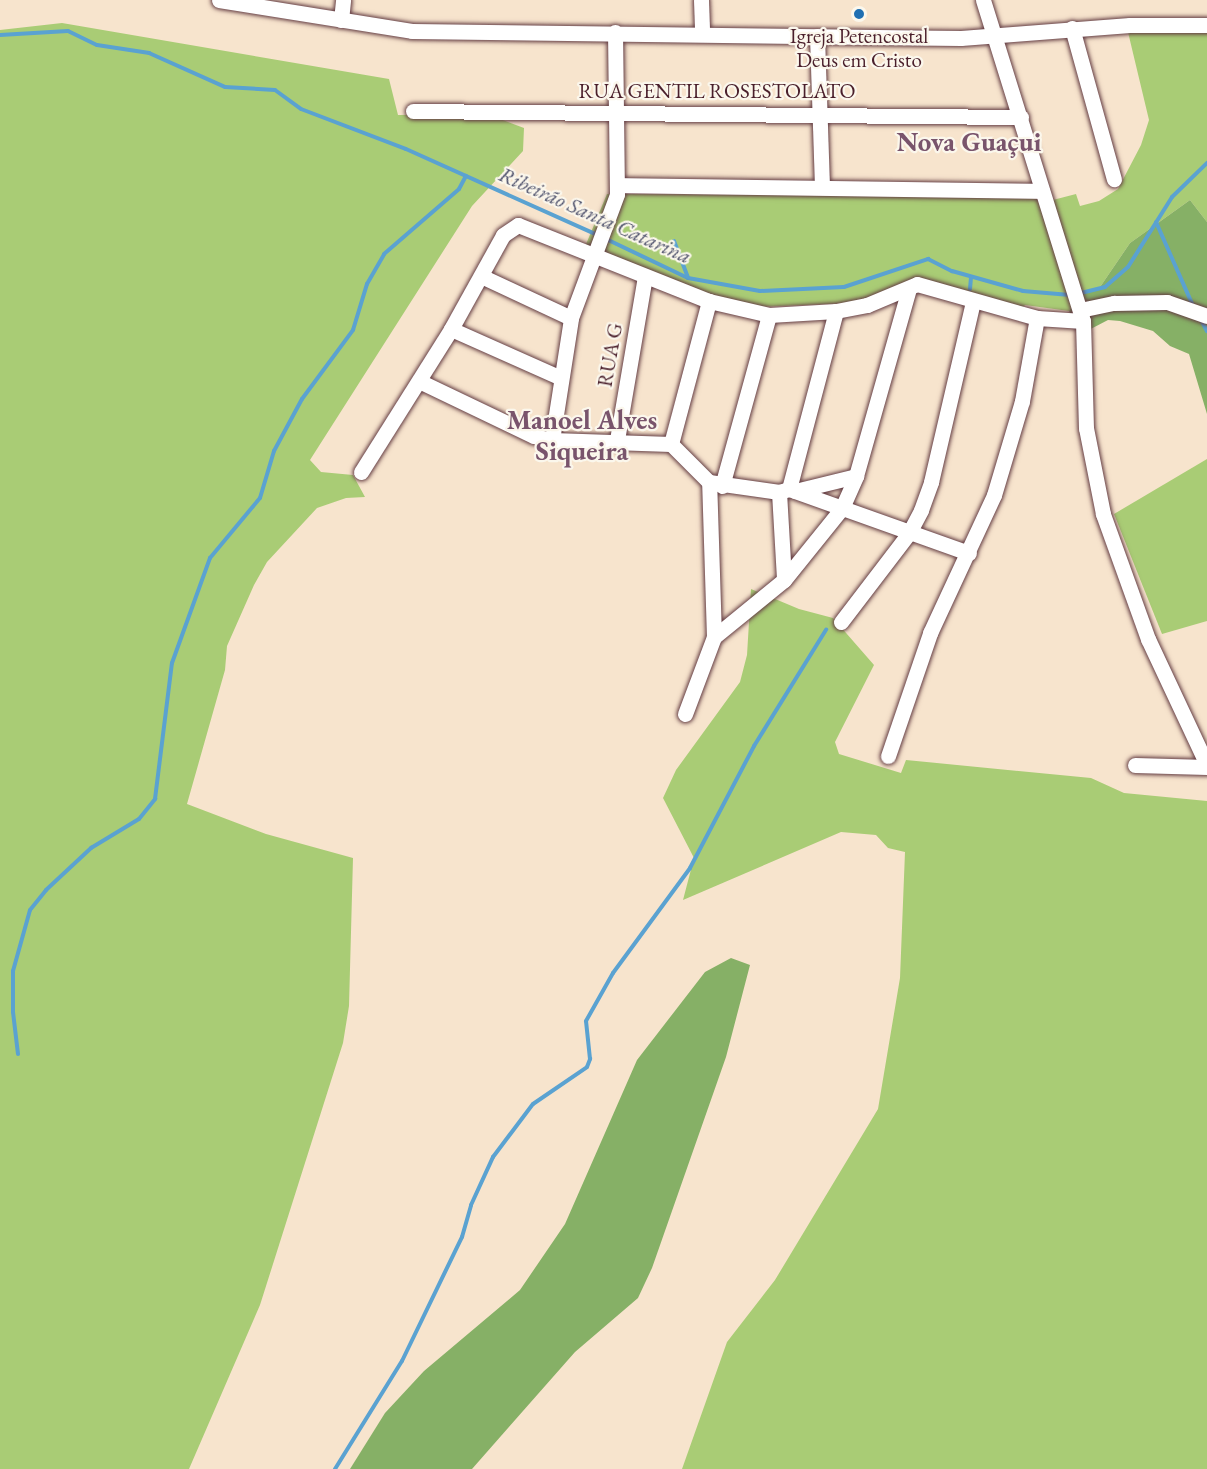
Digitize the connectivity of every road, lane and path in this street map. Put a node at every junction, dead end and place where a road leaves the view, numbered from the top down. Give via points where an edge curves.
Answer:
1 (219, 0) edge
2 (343, 0) edge
3 (701, 0) edge
4 (983, 0) edge
5 (341, 21) junction
6 (1207, 25) edge
7 (1072, 28) junction
8 (615, 32) junction
9 (702, 34) junction
10 (817, 36) junction
11 (995, 36) junction
12 (413, 111) dead end
13 (618, 111) junction
14 (822, 112) junction
15 (1021, 117) junction
16 (1114, 179) dead end
17 (618, 185) junction
18 (822, 186) junction
19 (1042, 191) junction
20 (597, 242) junction
21 (481, 276) junction
22 (645, 278) junction
23 (909, 289) junction
24 (709, 301) junction
25 (973, 301) junction
26 (1079, 306) junction
27 (836, 311) junction
28 (769, 315) junction
29 (1206, 315) edge
30 (571, 318) junction
31 (1037, 318) junction
32 (451, 329) junction
33 (559, 377) junction
34 (419, 381) junction
35 (552, 440) junction
36 (617, 440) junction
37 (671, 444) junction
38 (361, 472) dead end
39 (856, 476) junction
40 (715, 484) junction
41 (788, 490) junction
42 (842, 508) junction
43 (909, 533) junction
44 (969, 553) junction
45 (784, 580) junction
46 (841, 622) dead end
47 (714, 637) junction
48 (685, 714) dead end
49 (888, 756) dead end
50 (1135, 765) dead end
51 (1207, 766) edge

1 - 5 street
2 - 5 street
3 - 9 street
4 - 11 street
5 - 8 street via 412,31
6 - 7 street
7 - 11 street
7 - 16 street
8 - 9 street
8 - 13 street
9 - 10 street
10 - 11 street
10 - 14 street
11 - 15 street
12 - 13 street, RUA GENTIL ROSESTOLATO
13 - 14 street, RUA GENTIL ROSESTOLATO
13 - 17 street
14 - 15 street, RUA GENTIL ROSESTOLATO
14 - 18 street
15 - 19 street
17 - 18 street
17 - 20 street
18 - 19 street
19 - 26 street
20 - 21 street via 513,226 502,235
20 - 22 street
20 - 30 street
21 - 30 street
21 - 32 street
22 - 24 street
22 - 36 street, RUA G
23 - 25 street via 917,284
23 - 27 street
23 - 39 street
24 - 28 street
24 - 37 street
25 - 31 street
25 - 43 street via 932,482
26 - 29 street via 1167,302
26 - 31 street
26 - 51 street via 1086,428 1103,514 1148,639
27 - 28 street
27 - 41 street
28 - 40 street
30 - 33 street
31 - 44 street via 1022,401 994,495
32 - 33 street
32 - 34 street
33 - 35 street
34 - 35 street via 508,424
34 - 38 street
35 - 36 street
36 - 37 street
37 - 40 street
39 - 41 street
39 - 42 street
40 - 41 street
40 - 47 street
41 - 42 street
41 - 45 street
42 - 43 street
42 - 45 street
43 - 44 street
43 - 46 street
44 - 49 street via 930,633
45 - 47 street
47 - 48 street
50 - 51 street

